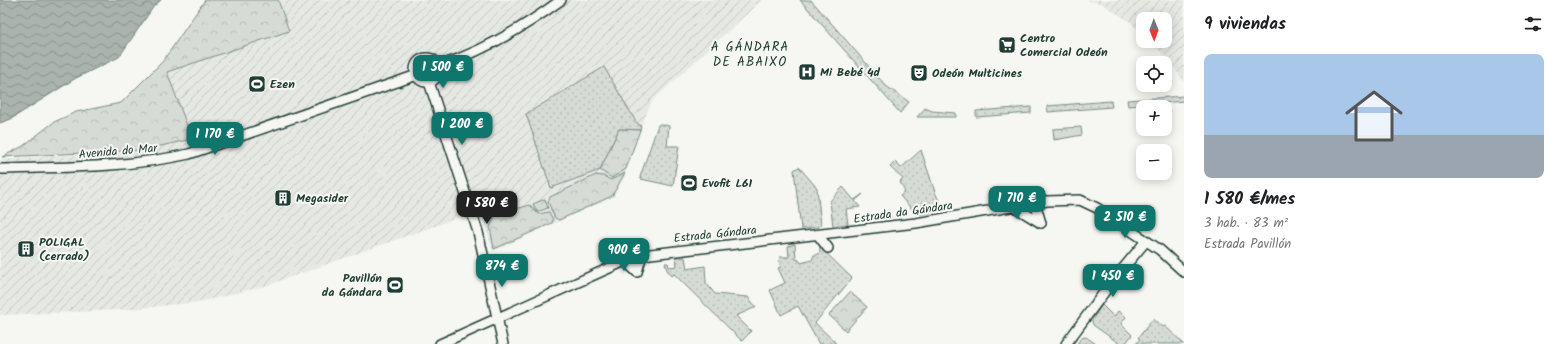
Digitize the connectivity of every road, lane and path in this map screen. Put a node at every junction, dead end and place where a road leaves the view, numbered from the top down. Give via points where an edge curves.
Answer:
1 (561, 0) edge
2 (439, 66) junction
3 (417, 75) junction
4 (429, 82) junction
5 (0, 169) edge
6 (1080, 200) junction
7 (1047, 201) junction
8 (1032, 203) junction
9 (1013, 206) junction
10 (1097, 208) junction
11 (1036, 216) junction
12 (835, 233) junction
13 (818, 235) junction
14 (1146, 241) junction
15 (642, 256) junction
16 (625, 261) junction
17 (1184, 272) edge
18 (498, 319) junction
19 (440, 344) edge
20 (503, 344) edge
21 (1066, 344) edge

1 - 2 street via 522,28 479,52
2 - 3 street via 433,60 423,59 417,65
2 - 4 street via 437,77
3 - 4 street via 423,81
3 - 5 street, Avenida do Mar via 189,154 120,166
4 - 18 street via 474,219
6 - 7 street, Estrada da Gándara
6 - 10 street, Estrada da Gándara
6 - 10 street via 1092,197
7 - 8 street, Estrada da Gándara
7 - 11 street
8 - 9 street, Estrada da Gándara
8 - 11 street
9 - 11 street
9 - 12 street, Estrada da Gándara via 916,223
10 - 14 street, Estrada da Gándara
12 - 13 street, Estrada da Gándara
12 - 13 street via 828,248
13 - 15 street, Estrada Gándara
14 - 17 street, Estrada da Gándara
14 - 21 street via 1106,289
15 - 16 street, Estrada Gándara
15 - 16 street via 637,272
16 - 18 street, Estrada Gándara
18 - 19 street, Estrada Gándara
18 - 20 street

